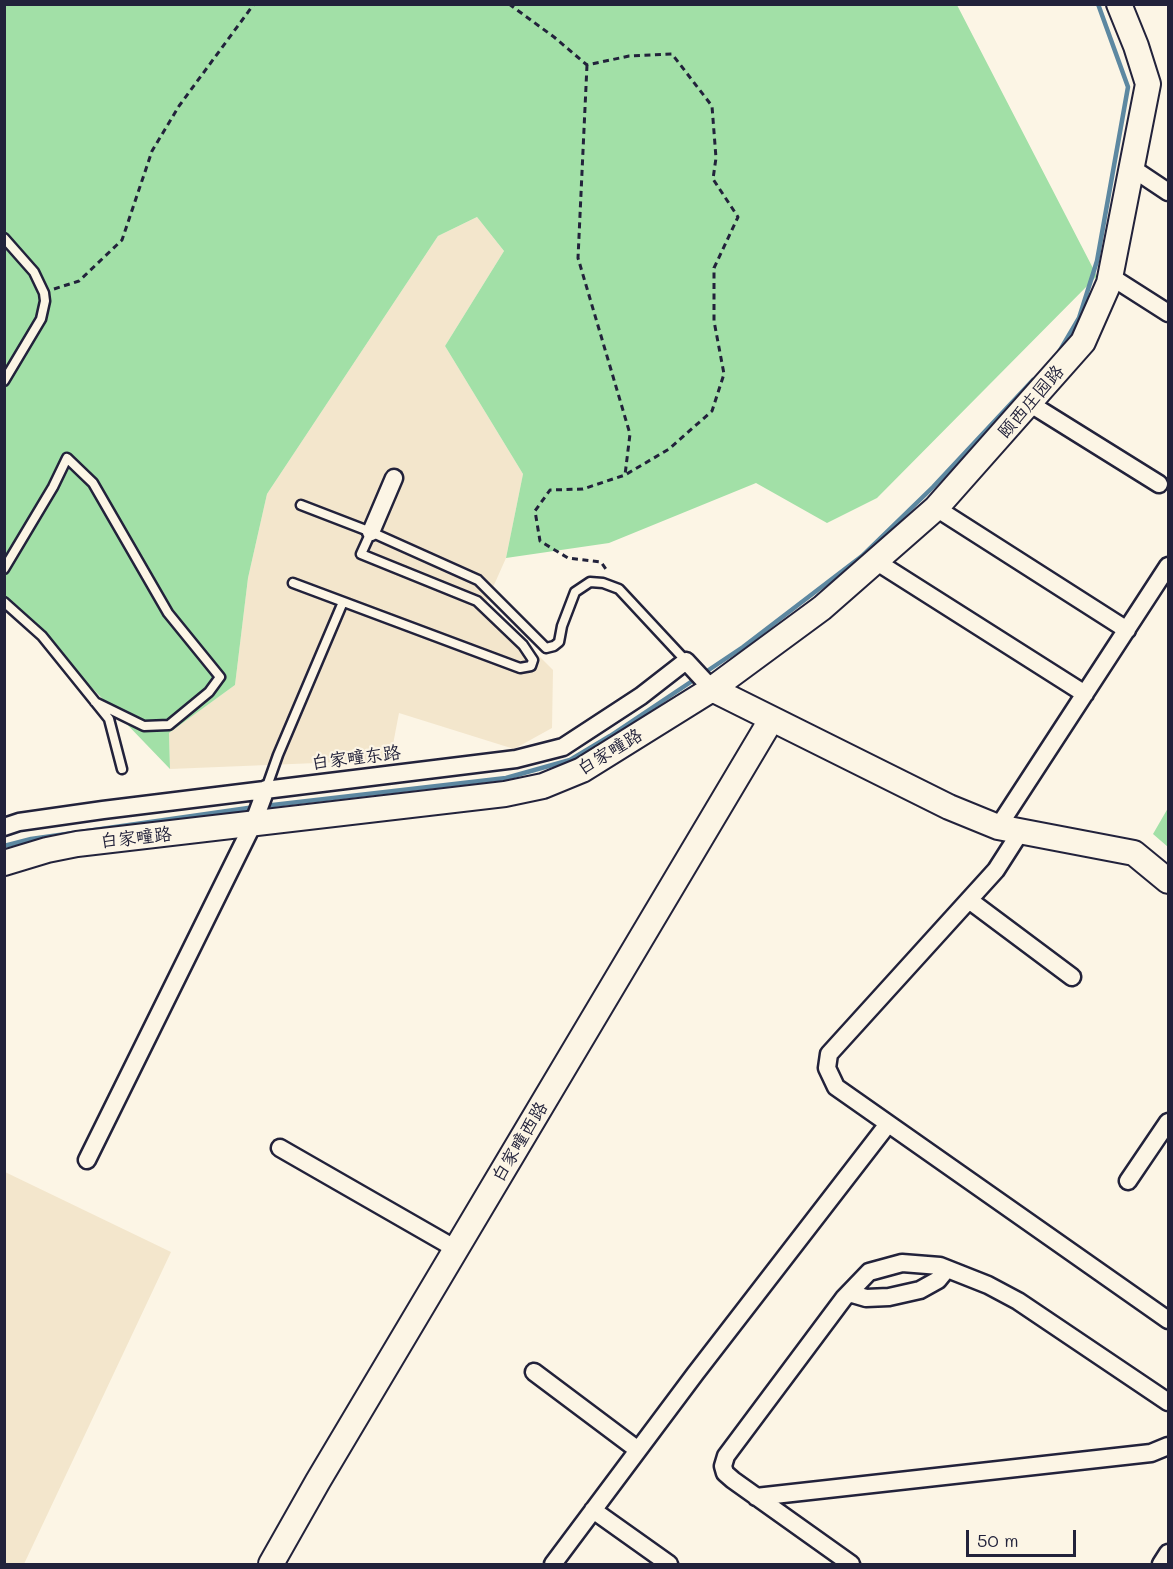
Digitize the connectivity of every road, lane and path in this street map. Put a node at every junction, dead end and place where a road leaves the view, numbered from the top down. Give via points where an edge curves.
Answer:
1 (254, 4) edge
2 (508, 4) edge
3 (1119, 5) edge
4 (587, 65) junction
5 (1132, 168) junction
6 (1168, 192) edge
7 (4, 238) edge
8 (1110, 276) junction
9 (44, 293) junction
10 (1168, 313) edge
11 (4, 381) edge
12 (1029, 404) junction
13 (625, 476) junction
14 (394, 478) dead end
15 (1158, 484) dead end
16 (301, 505) dead end
17 (936, 508) junction
18 (371, 532) junction
19 (877, 562) junction
20 (1168, 566) edge
21 (4, 569) edge
22 (293, 583) dead end
23 (619, 589) junction
24 (4, 602) edge
25 (343, 602) junction
26 (1127, 630) junction
27 (699, 676) junction
28 (1085, 694) junction
29 (95, 702) junction
30 (771, 720) junction
31 (122, 769) dead end
32 (260, 806) junction
33 (4, 826) edge
34 (1009, 829) junction
35 (4, 863) edge
36 (1168, 881) edge
37 (969, 900) junction
38 (1072, 977) dead end
39 (1168, 1122) edge
40 (888, 1124) junction
41 (280, 1148) dead end
42 (87, 1160) dead end
43 (1128, 1181) dead end
44 (456, 1250) junction
45 (947, 1269) junction
46 (849, 1293) junction
47 (1168, 1320) edge
48 (534, 1372) dead end
49 (1168, 1402) edge
50 (1168, 1446) edge
51 (638, 1450) junction
52 (756, 1497) junction
53 (593, 1510) junction
54 (1168, 1553) edge
55 (271, 1564) edge
56 (553, 1564) edge
57 (669, 1564) edge
58 (851, 1564) edge
59 (1161, 1564) edge

1 - 9 path via 179,106 152,151 122,240 79,281
2 - 4 path
3 - 5 street, 颐西庄园路 via 1148,84
4 - 13 path via 578,258 630,434
4 - 13 path via 629,56 672,54 712,106 716,158 713,179 738,217 714,268 714,321 724,374 712,411 669,449
5 - 6 street
5 - 8 street, 颐西庄园路
7 - 9 lane via 34,272
8 - 10 street
8 - 12 street, 颐西庄园路 via 1083,342
9 - 11 lane via 41,319
12 - 15 street
12 - 17 street, 颐西庄园路
13 - 23 path via 583,489 550,490 535,511 540,541 568,558 601,562
14 - 18 street
16 - 18 lane
17 - 19 street, 颐西庄园路
17 - 26 street
18 - 23 lane via 478,579 546,648 559,642 575,592 590,582
18 - 25 lane via 361,555 477,601 534,660 531,666 520,668
19 - 27 street, 颐西庄园路 via 822,608
19 - 28 street
20 - 26 street
21 - 29 lane via 67,458 93,483 168,613 220,677 209,692 169,724 144,726
22 - 25 lane
23 - 27 lane
24 - 29 lane via 42,636
25 - 32 lane
26 - 28 street
27 - 30 street
27 - 32 street, 白家疃东路 via 641,696 563,747
27 - 32 street, 白家疃路 via 582,770 543,786 505,794
28 - 34 street
29 - 31 lane via 109,719
30 - 34 street via 949,807
30 - 44 street, 白家疃西路
32 - 33 street, 白家疃东路 via 82,813
32 - 35 street, 白家疃路 via 47,850
32 - 42 street
34 - 36 street via 1134,853
34 - 37 street via 996,870
37 - 38 street
37 - 40 street via 829,1054 827,1068 836,1087
39 - 43 street
40 - 47 street
40 - 51 street
41 - 44 street
44 - 55 street, 白家疃西路
45 - 46 street via 938,1280 920,1290 866,1298
45 - 46 street via 902,1263 869,1272
45 - 49 street via 1018,1301
46 - 52 street via 726,1456 725,1473
48 - 51 street
50 - 52 street via 1151,1453
51 - 53 street
52 - 58 street
53 - 56 street
53 - 57 street
54 - 59 street

